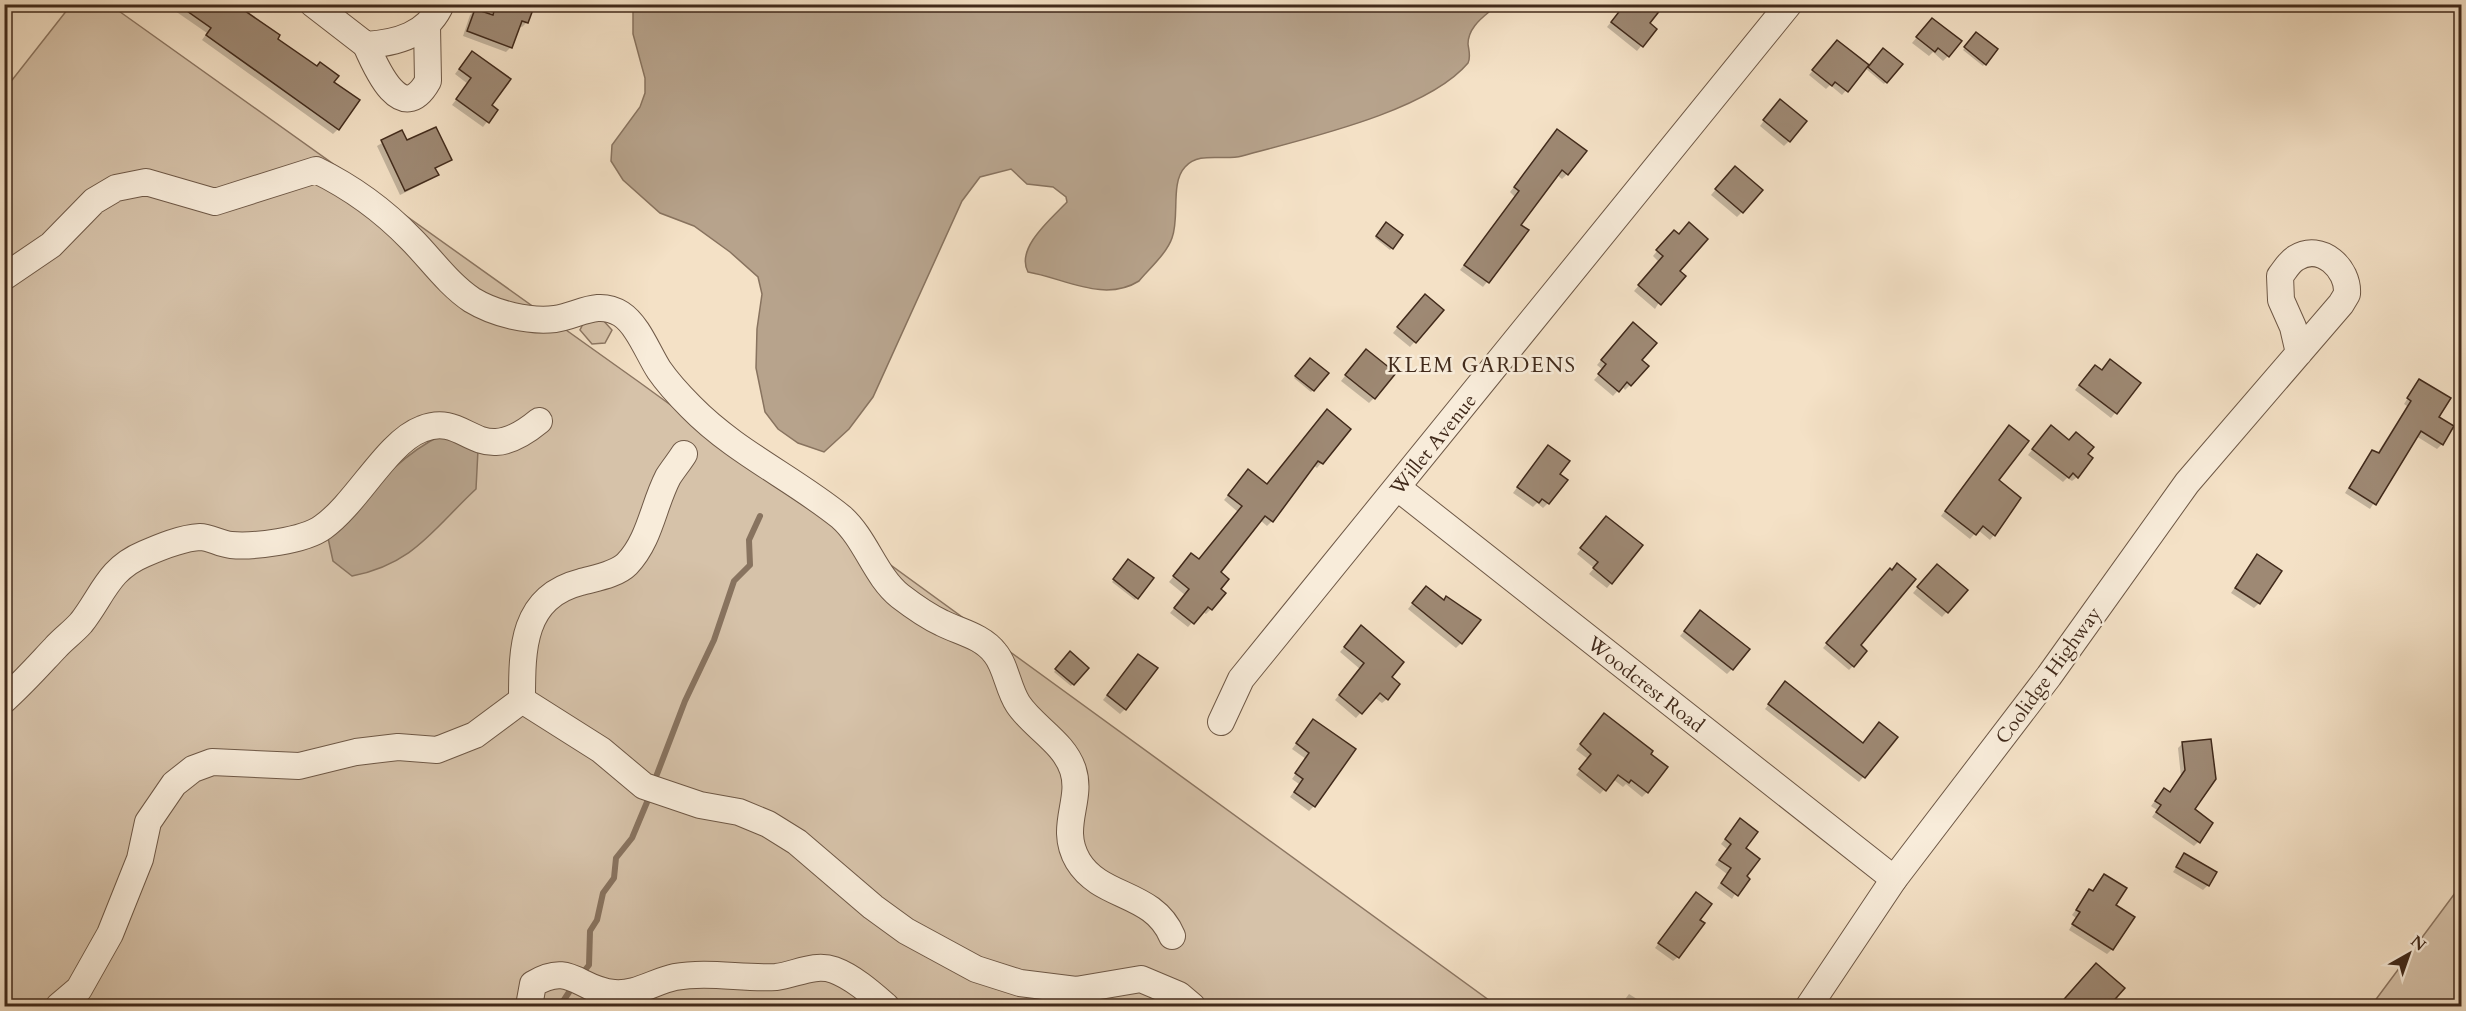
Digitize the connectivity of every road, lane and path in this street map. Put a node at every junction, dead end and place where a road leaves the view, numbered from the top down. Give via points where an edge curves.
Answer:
1 (313, 4) edge
2 (441, 4) edge
3 (1789, 4) edge
4 (427, 26) junction
5 (366, 45) junction
6 (4, 278) edge
7 (2299, 353) dead end
8 (538, 421) dead end
9 (684, 454) dead end
10 (1398, 488) junction
11 (4, 700) edge
12 (522, 700) junction
13 (1221, 722) dead end
14 (1894, 879) junction
15 (1172, 936) dead end
16 (60, 1006) edge
17 (529, 1006) edge
18 (886, 1006) edge
19 (1192, 1006) edge
20 (1809, 1006) edge

1 - 5 street
2 - 4 street
3 - 10 street, Willet Avenue
4 - 5 street via 396,41
4 - 5 street via 428,81 416,96 404,99 393,93
6 - 15 street via 51,245 93,201 116,188 146,182 215,202 316,170 350,186 373,203 474,301 533,320 559,319 579,310 600,307 622,314 660,372 692,408 840,517 856,533 893,591 942,623 972,634 996,653 1018,705 1059,747 1073,770 1068,838 1079,862 1098,882 1147,904 1166,922
7 - 14 street, Coolidge Highway via 2187,483 2049,676
8 - 11 street via 523,434 493,443 446,425 420,429 405,439 347,506 323,528 308,535 251,545 229,545 201,537 142,555 113,573 82,622
9 - 12 street via 668,477 644,539 625,566 561,587 536,610 525,644
10 - 13 street, Willet Avenue via 1241,679
10 - 14 street, Woodcrest Road
12 - 16 street via 476,735 437,750 398,747 356,752 299,766 212,762 193,769 174,784 148,822 140,859 110,934 80,989
12 - 19 street via 655,790 700,806 739,812 768,824 797,842 906,931 976,969 1020,983 1076,990 1141,978
14 - 20 street, Coolidge Highway
17 - 18 street via 533,984 548,975 564,974 614,993 639,990 675,977 777,977 812,968 832,969 849,977

